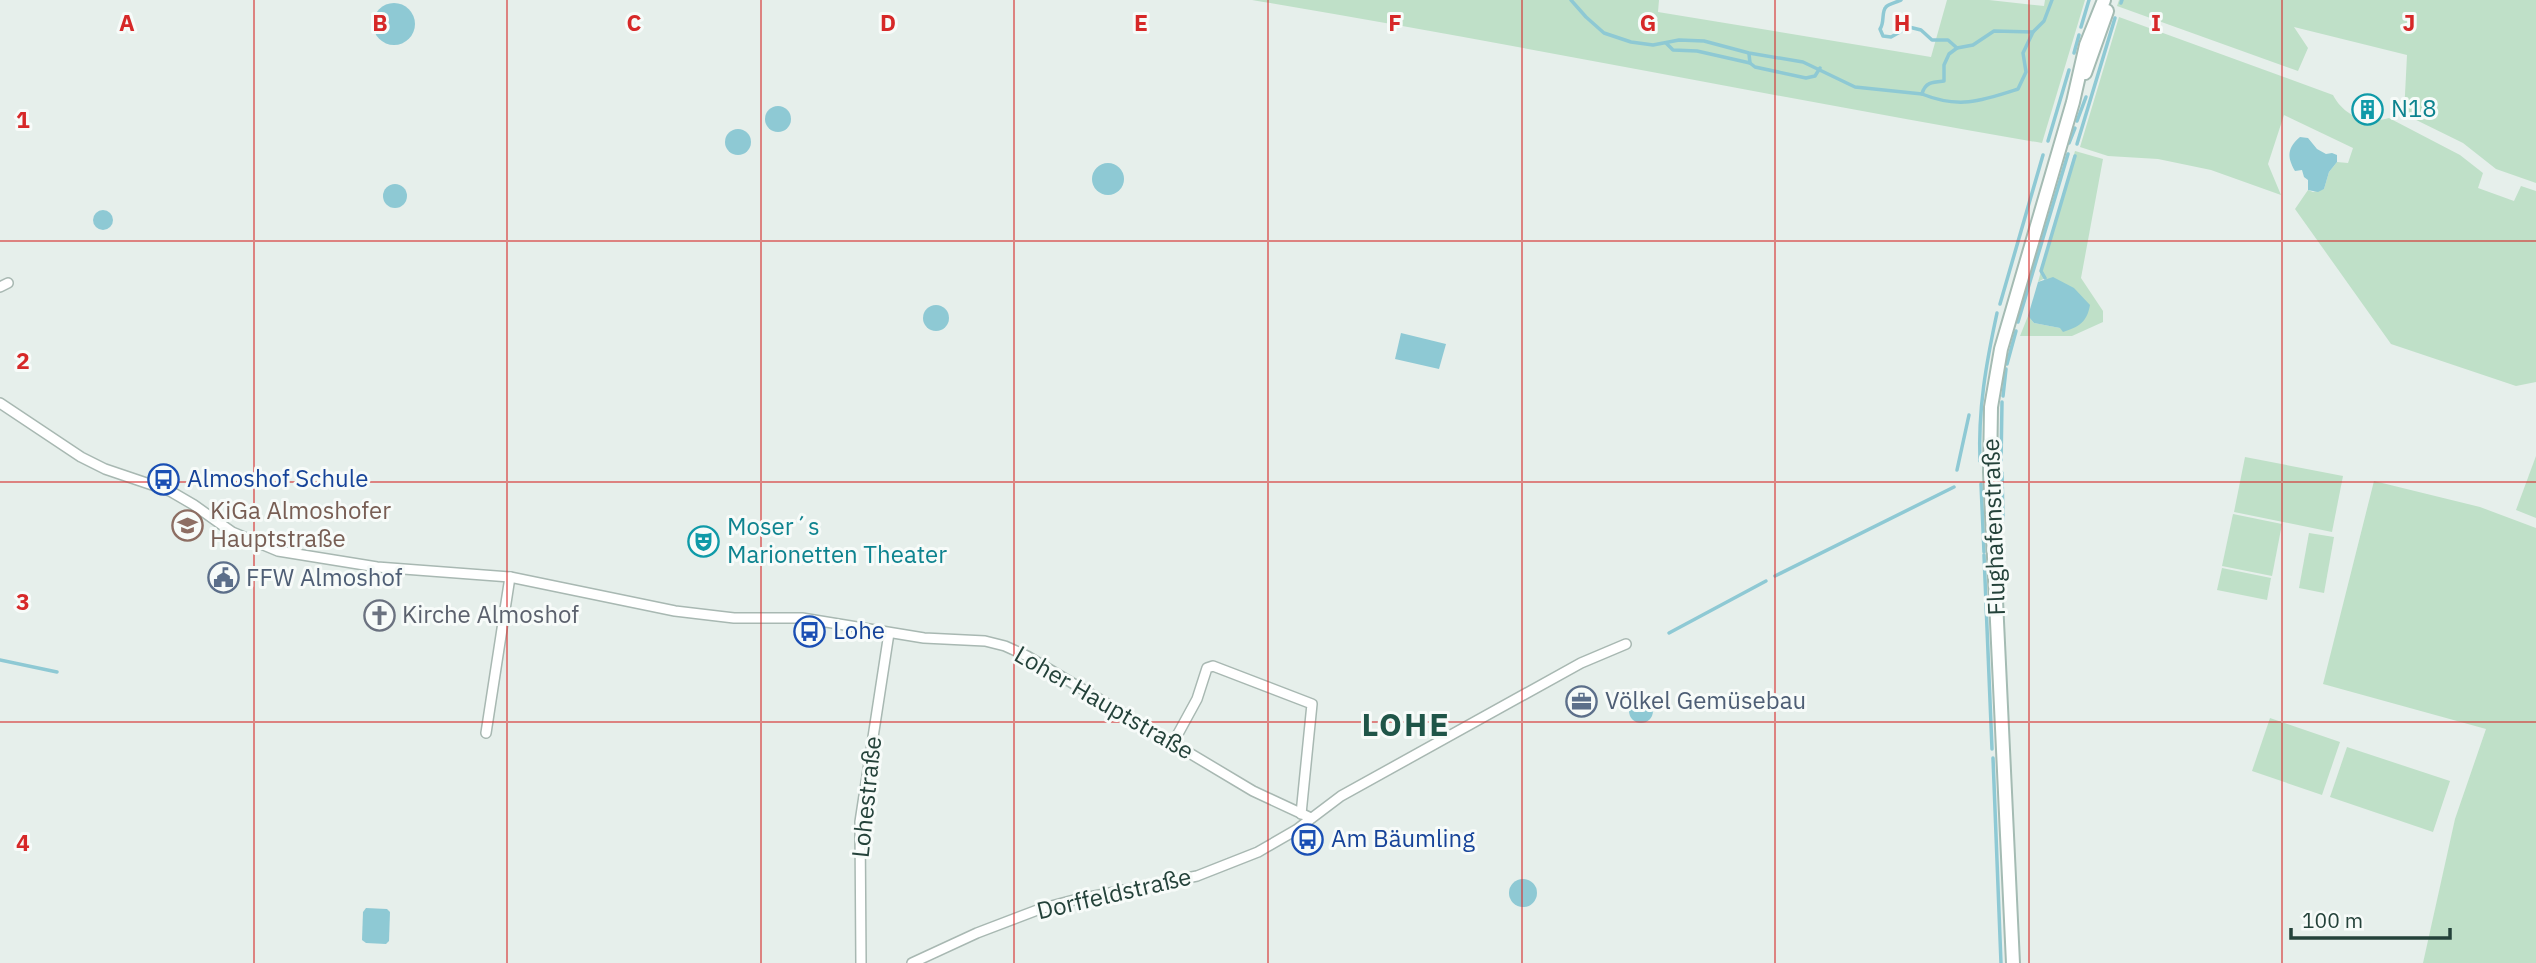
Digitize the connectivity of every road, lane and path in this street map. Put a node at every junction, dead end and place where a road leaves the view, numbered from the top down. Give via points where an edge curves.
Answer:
1 (2104, 0) edge
2 (2110, 0) edge
3 (2073, 102) junction
4 (0, 403) edge
5 (510, 577) junction
6 (889, 633) junction
7 (1626, 643) dead end
8 (486, 733) dead end
9 (1174, 743) junction
10 (1301, 814) junction
11 (1311, 818) junction
12 (862, 963) edge
13 (912, 963) edge
14 (2013, 963) edge

1 - 3 main road, Flughafenstraße via 2086,46
2 - 3 main road, Flughafenstraße
3 - 14 main road, Flughafenstraße via 2004,335 1991,407 1990,472
4 - 5 street, Loher Hauptstraße via 81,457 170,491 232,532 278,551 377,567
5 - 6 street, Loher Hauptstraße via 675,611 734,618 802,618
5 - 8 street
6 - 9 street, Loher Hauptstraße via 1004,646
6 - 12 street, Lohestraße via 860,822
7 - 11 street, Dorffeldstraße via 1581,663 1341,796
9 - 10 street, Loher Hauptstraße
9 - 10 street via 1207,668 1213,666 1312,704
10 - 11 street, Loher Hauptstraße
11 - 13 street, Dorffeldstraße via 1258,852 1218,869 1040,909

